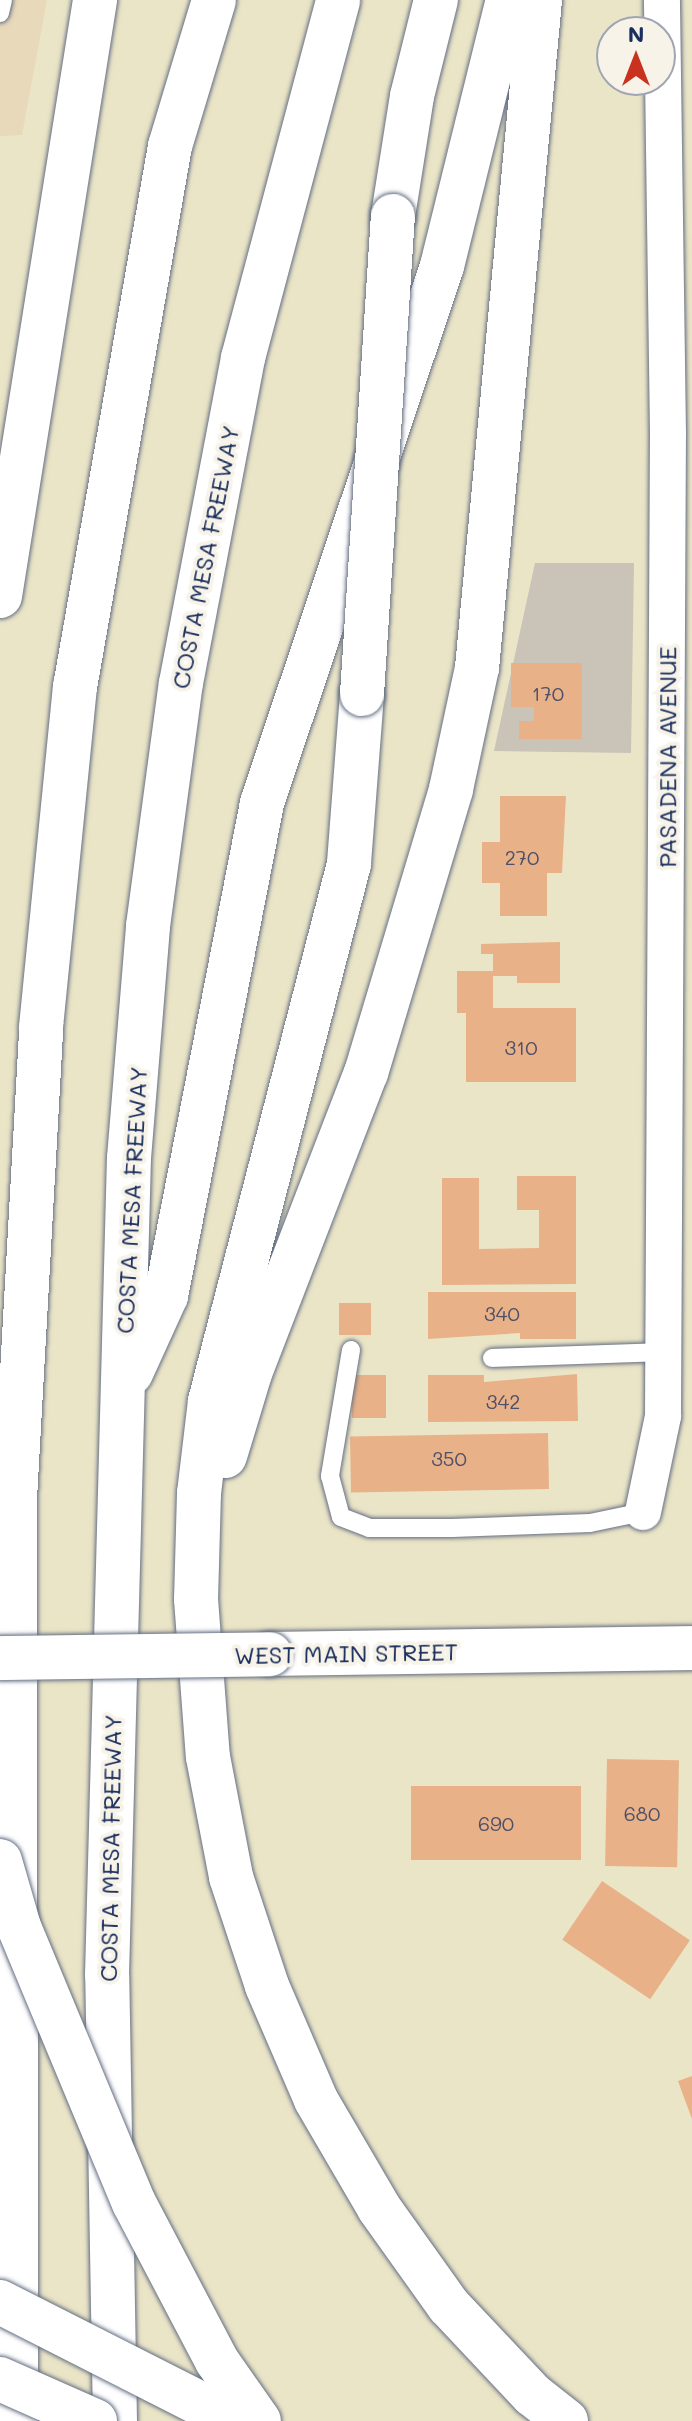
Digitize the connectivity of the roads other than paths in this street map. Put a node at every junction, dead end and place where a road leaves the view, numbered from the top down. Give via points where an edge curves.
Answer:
1 (3, 0) edge
2 (95, 0) edge
3 (198, 0) edge
4 (214, 0) edge
5 (338, 0) edge
6 (436, 0) edge
7 (508, 0) edge
8 (540, 0) edge
9 (662, 0) edge
10 (0, 13) edge
11 (170, 146) junction
12 (680, 434) edge
13 (0, 596) edge
14 (351, 1350) dead end
15 (663, 1352) junction
16 (492, 1358) dead end
17 (122, 1393) junction
18 (643, 1512) joint
19 (196, 1599) junction
20 (692, 1648) edge
21 (0, 1658) edge
22 (0, 1861) edge
23 (0, 2302) edge
24 (0, 2379) edge
25 (237, 2418) edge
26 (16, 2421) edge
27 (95, 2421) edge
28 (115, 2421) edge
29 (566, 2421) edge

1 - 10 lane
2 - 13 main road
3 - 11 main road
4 - 11 main road
5 - 17 main road, COSTA MESA FREEWAY via 243,358 181,683 146,957 129,1158
6 - 19 main road, bridge via 412,96 393,216 349,864 210,1401 199,1493
7 - 17 main road via 442,266 262,803 166,1296
8 - 19 main road via 477,668 451,789 366,1073 221,1466
9 - 12 street, PASADENA AVENUE
11 - 26 main road via 75,687 41,1027 15,1498
12 - 15 street, PASADENA AVENUE
14 - 18 lane via 330,1476 341,1517 369,1528 452,1528 590,1523
15 - 16 lane
15 - 18 street, PASADENA AVENUE via 663,1416
17 - 28 main road, COSTA MESA FREEWAY via 107,1975
19 - 29 main road via 208,1757 231,1877 267,1986 316,2100 379,2208 449,2306 533,2395
20 - 21 main road, WEST MAIN STREET, bridge
22 - 25 main road, bridge via 19,1927 134,2203 217,2361
23 - 25 main road, bridge
24 - 27 main road, bridge

